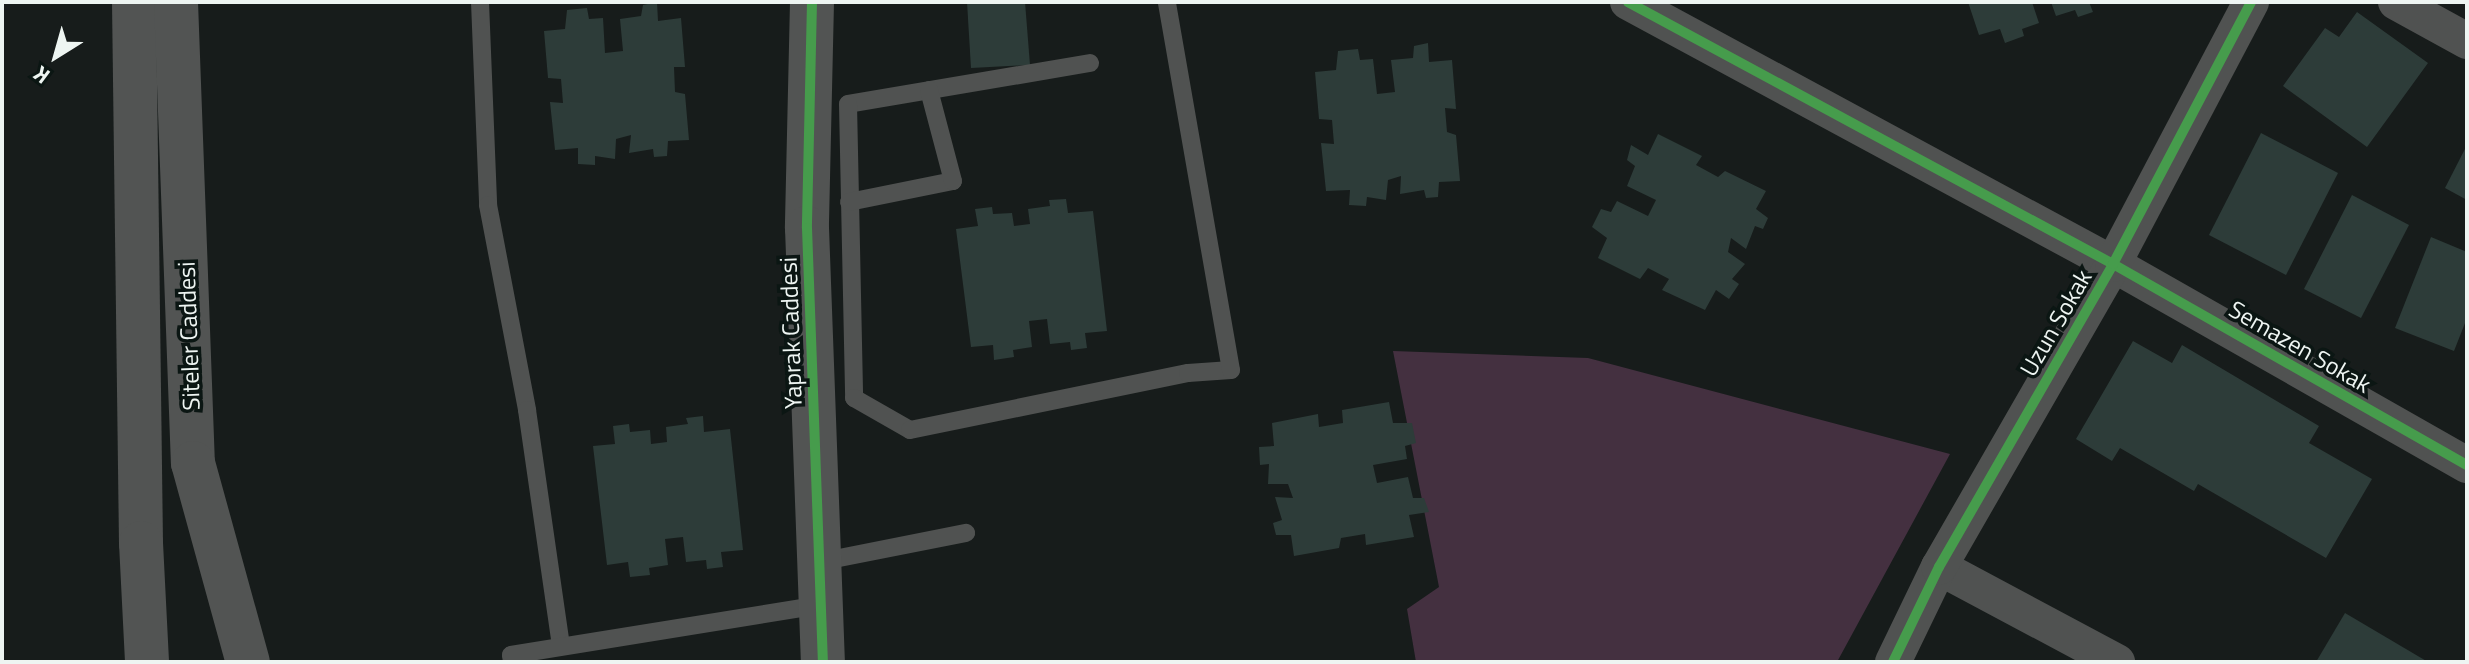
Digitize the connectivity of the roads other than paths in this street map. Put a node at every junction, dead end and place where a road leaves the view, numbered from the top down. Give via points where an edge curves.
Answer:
1 (134, 2) edge
2 (176, 2) edge
3 (480, 2) edge
4 (812, 2) edge
5 (1167, 2) edge
6 (1628, 2) edge
7 (2251, 2) edge
8 (2396, 2) edge
9 (2467, 41) edge
10 (1090, 63) dead end
11 (929, 90) junction
12 (849, 202) junction
13 (2113, 264) junction
14 (2467, 465) edge
15 (966, 533) dead end
16 (819, 562) junction
17 (1939, 567) junction
18 (821, 605) junction
19 (561, 646) junction
20 (147, 662) edge
21 (248, 662) edge
22 (512, 662) edge
23 (823, 662) edge
24 (1893, 662) edge
25 (2117, 662) edge

1 - 20 main road, Siteler Caddesi
2 - 21 main road, Siteler Caddesi via 193,463
3 - 19 lane via 488,205 527,410
4 - 16 main road, Yaprak Caddesi via 807,228
5 - 12 lane via 1231,370 1188,373 910,430 854,398
6 - 13 street, Semazen Sokak
7 - 13 street, Uzun Sokak
8 - 9 street
10 - 11 lane
11 - 12 lane via 848,104
11 - 12 lane via 953,181
13 - 14 street, Semazen Sokak
13 - 17 street, Uzun Sokak
15 - 16 lane
16 - 18 main road, Yaprak Caddesi
17 - 24 street, Uzun Sokak
17 - 25 street
18 - 19 lane
18 - 23 main road, Yaprak Caddesi
19 - 22 lane via 511,655

